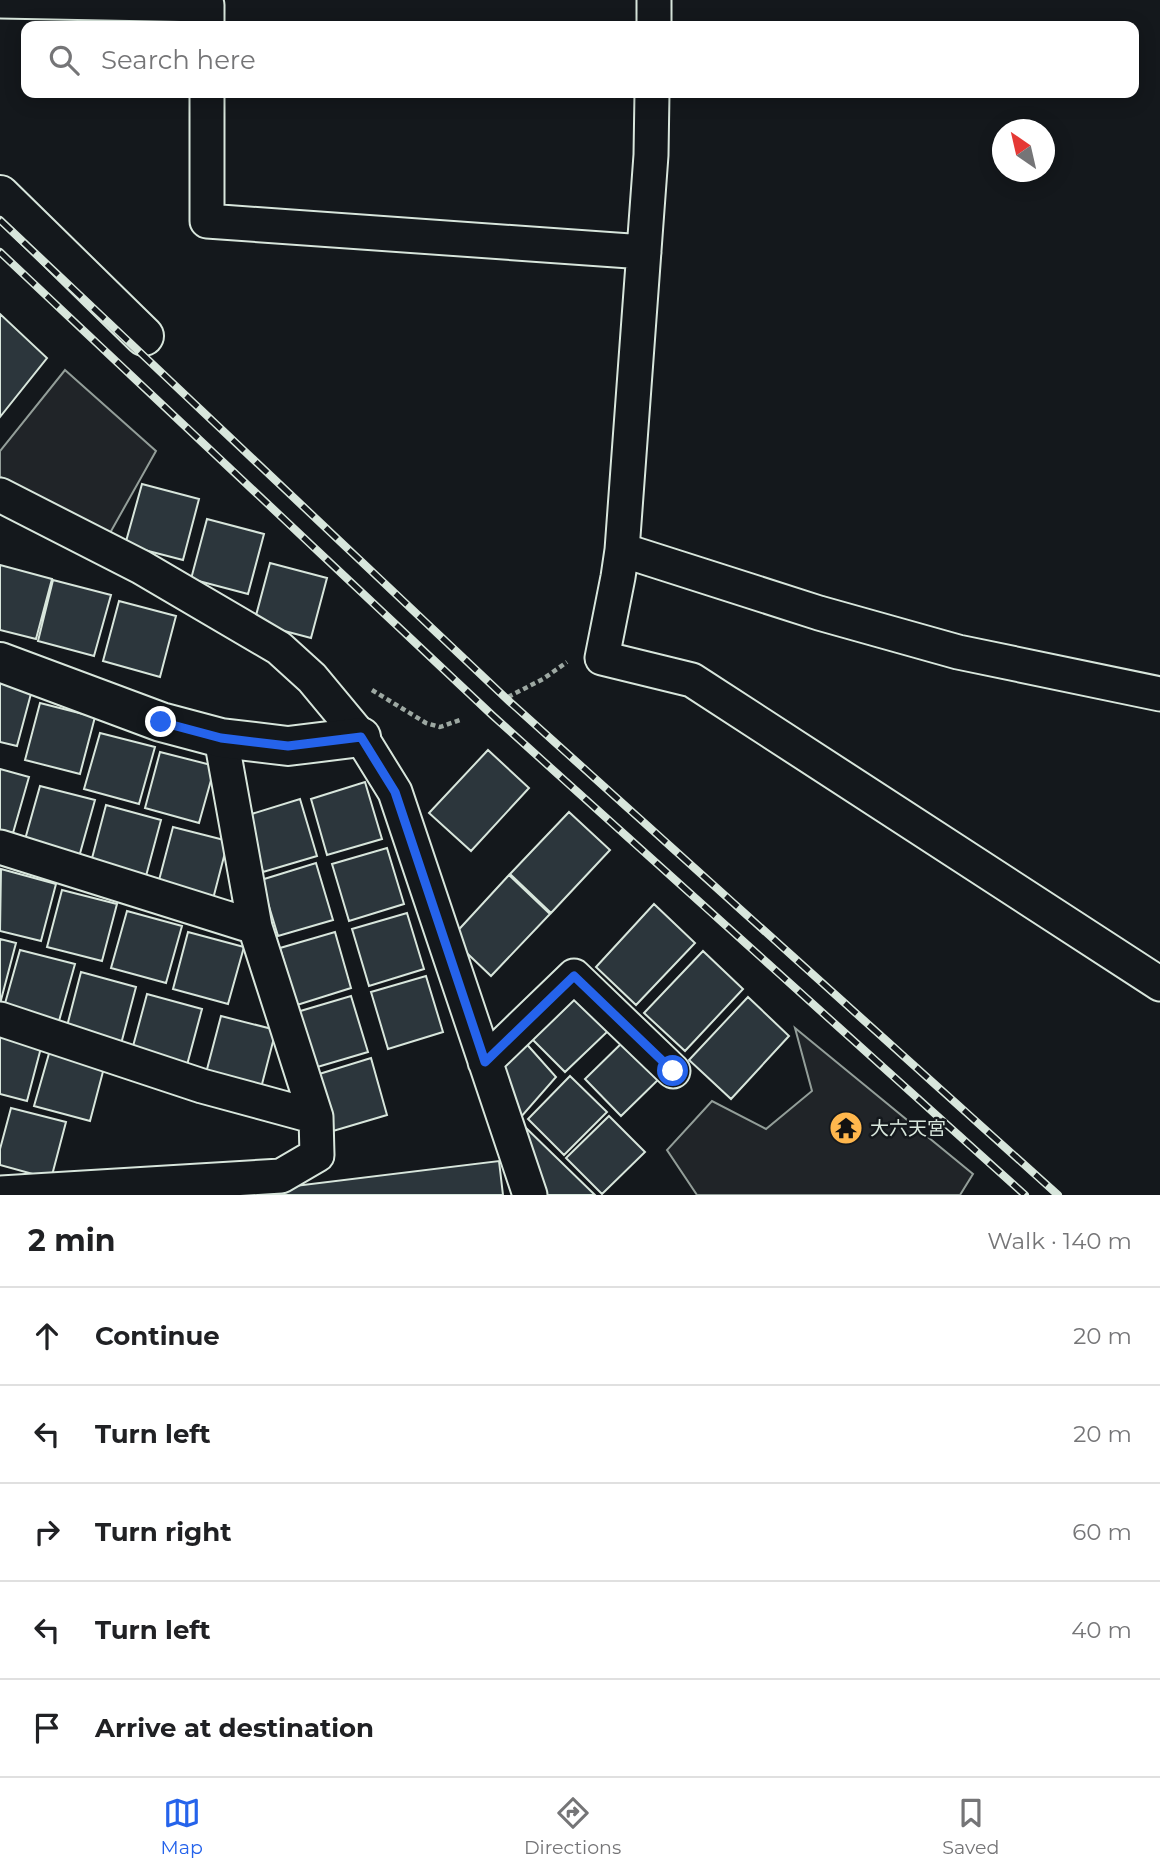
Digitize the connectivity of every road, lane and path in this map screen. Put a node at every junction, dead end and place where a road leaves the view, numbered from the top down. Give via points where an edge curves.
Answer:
1 (654, 0) edge
2 (0, 1) edge
3 (207, 21) edge
4 (654, 21) edge
5 (207, 98) edge
6 (652, 98) edge
7 (0, 195) edge
8 (644, 252) junction
9 (144, 336) dead end
10 (0, 495) edge
11 (622, 550) junction
12 (0, 662) edge
13 (543, 679) dead end
14 (1160, 695) edge
15 (508, 697) dead end
16 (460, 720) dead end
17 (454, 723) dead end
18 (361, 737) junction
19 (221, 738) junction
20 (0, 847) edge
21 (254, 927) junction
22 (1160, 984) edge
23 (0, 1019) edge
24 (485, 1062) junction
25 (673, 1071) dead end
26 (316, 1117) junction
27 (0, 1193) edge
28 (530, 1195) edge

1 - 4 street
2 - 3 street via 207,5
5 - 8 street via 206,222
6 - 8 street
7 - 9 street
8 - 11 street
10 - 18 street via 141,567 279,648 312,678
11 - 14 street via 958,652
11 - 22 street via 602,657 692,680
12 - 19 street via 161,722
13 - 15 path
16 - 17 path
18 - 19 street via 288,746
18 - 24 street via 395,792
19 - 21 street
20 - 21 street
21 - 26 street
23 - 26 street via 202,1086
24 - 25 street via 574,976
24 - 28 street
26 - 27 street via 317,1155 281,1176

